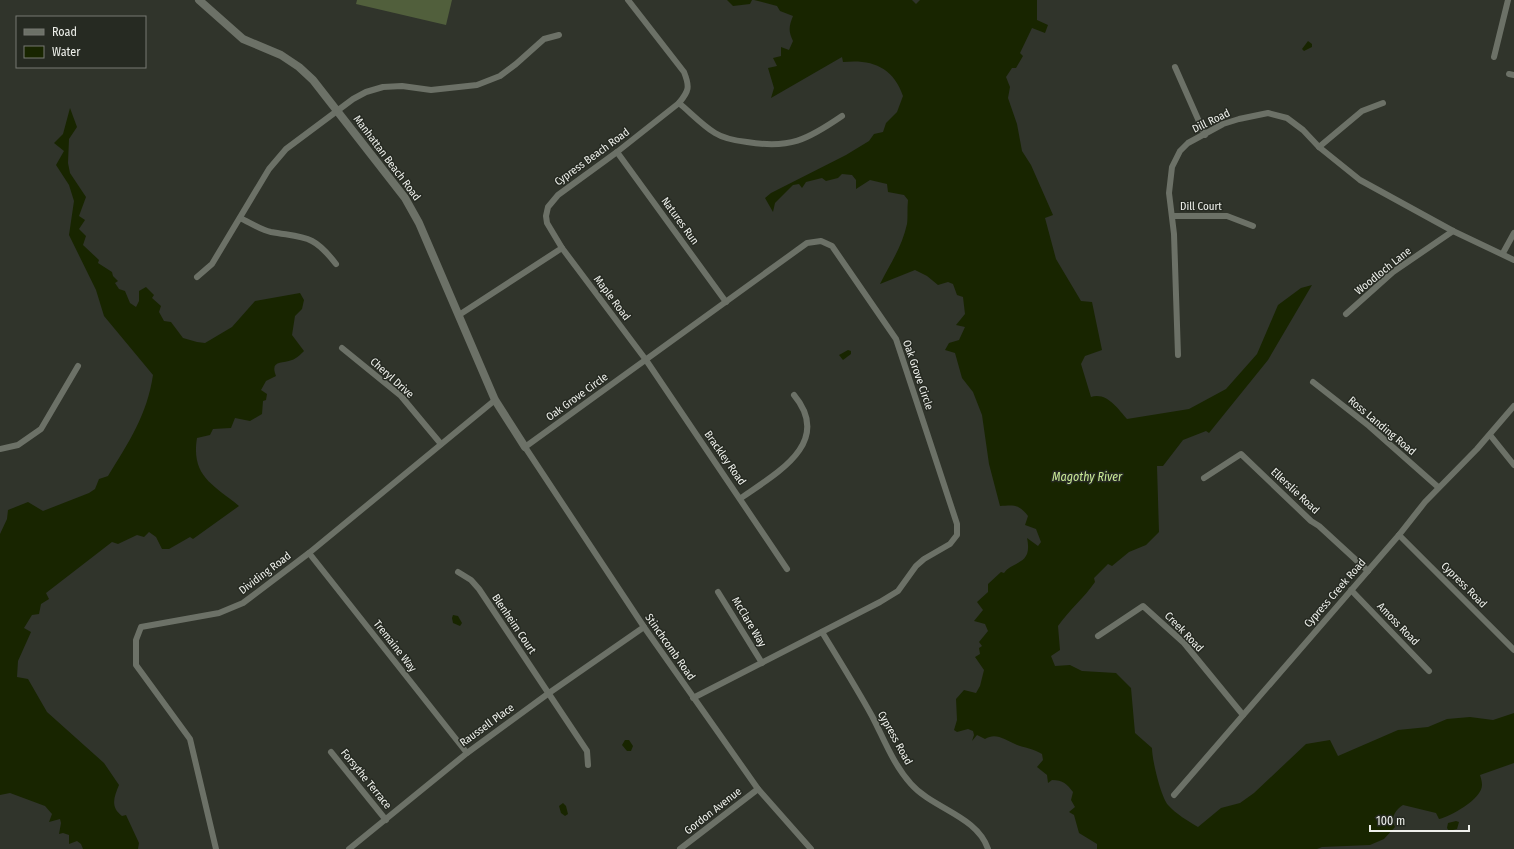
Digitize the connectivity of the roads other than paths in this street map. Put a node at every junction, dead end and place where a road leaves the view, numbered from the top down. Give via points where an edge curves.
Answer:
1 (199, 0) edge
2 (628, 0) edge
3 (1508, 0) edge
4 (559, 35) dead end
5 (1494, 57) dead end
6 (1175, 67) dead end
7 (679, 103) junction
8 (1383, 103) dead end
9 (338, 111) junction
10 (842, 116) dead end
11 (1205, 135) junction
12 (1319, 147) junction
13 (617, 152) junction
14 (1172, 216) junction
15 (240, 218) junction
16 (1253, 226) dead end
17 (1452, 230) junction
18 (1514, 233) edge
19 (562, 248) junction
20 (1503, 253) junction
21 (1514, 260) edge
22 (336, 264) dead end
23 (197, 277) dead end
24 (726, 302) junction
25 (1346, 314) dead end
26 (459, 315) junction
27 (342, 348) dead end
28 (1178, 355) dead end
29 (646, 360) junction
30 (78, 366) dead end
31 (1312, 382) dead end
32 (794, 395) dead end
33 (495, 400) junction
34 (1514, 406) edge
35 (1490, 435) junction
36 (441, 444) junction
37 (525, 446) junction
38 (0, 449) edge
39 (1514, 465) edge
40 (1204, 478) dead end
41 (1438, 487) junction
42 (741, 498) junction
43 (1399, 535) junction
44 (309, 553) junction
45 (787, 569) dead end
46 (1368, 571) junction
47 (458, 572) dead end
48 (1351, 590) junction
49 (718, 592) dead end
50 (644, 627) junction
51 (822, 632) junction
52 (1098, 636) dead end
53 (1514, 650) edge
54 (762, 663) junction
55 (1429, 671) dead end
56 (549, 693) junction
57 (693, 698) junction
58 (1243, 715) junction
59 (331, 752) dead end
60 (467, 753) junction
61 (588, 765) dead end
62 (758, 789) junction
63 (1174, 795) dead end
64 (386, 820) junction
65 (216, 849) edge
66 (350, 849) edge
67 (680, 849) edge
68 (811, 849) edge
69 (988, 849) edge

1 - 9 street, Manhattan Beach Road via 243,39 278,53 299,67
2 - 7 street, Cypress Beach Road via 684,72 688,82 688,93
3 - 5 street
4 - 9 street via 544,39 505,72 477,85 431,90 402,86 383,87 353,98
6 - 11 street
7 - 10 street via 716,134 766,145 790,144 815,135
7 - 13 street, Cypress Beach Road
8 - 12 street via 1362,111
9 - 15 street via 286,149 269,169
9 - 26 street, Manhattan Beach Road via 405,198 419,223
11 - 12 street, Dill Road via 1238,118 1272,113 1292,121
11 - 14 street, Dill Road via 1188,143 1175,158 1169,182
12 - 17 street, Dill Road via 1360,180
13 - 19 street, Cypress Beach Road via 558,195 548,207 547,223
13 - 24 street, Natures Run
14 - 16 street, Dill Court via 1227,216
14 - 28 street, Dill Road
15 - 22 street via 270,232 308,238 325,250
15 - 23 street via 212,264
17 - 20 street, Dill Road
17 - 25 street, Woodloch Lane via 1393,272
18 - 20 street
19 - 26 street
19 - 29 street, Maple Road
20 - 21 street, Dill Road
24 - 29 street, Oak Grove Circle
24 - 51 street, Oak Grove Circle via 808,243 821,241 832,246 896,339 957,524 957,535 950,544 920,562 898,591
26 - 33 street, Manhattan Beach Road
27 - 36 street, Cheryl Drive via 401,396
29 - 37 street, Oak Grove Circle
29 - 42 street, Brackley Road
30 - 38 street via 42,429 18,445
31 - 41 street, Ross Landing Road via 1369,426
32 - 42 street via 802,404 808,418 800,450 790,463
33 - 36 street, Dividing Road
33 - 37 street, Manhattan Beach Road
34 - 35 street, Cypress Creek Road
35 - 39 street
35 - 41 street, Cypress Creek Road
36 - 44 street, Dividing Road
37 - 50 street, Stinchcomb Road
40 - 46 street, Ellerslie Road via 1241,454
41 - 43 street, Cypress Creek Road
42 - 45 street, Brackley Road
43 - 46 street, Cypress Creek Road
43 - 53 street, Cypress Road
44 - 60 street, Tremaine Way
44 - 65 street, Dividing Road via 243,603 219,613 141,627 136,640 136,665 190,739
46 - 48 street, Cypress Creek Road
47 - 56 street, Blenheim Court via 479,589
48 - 55 street, Amoss Road
48 - 58 street, Cypress Creek Road
49 - 54 street, McClare Way
50 - 56 street, Raussell Place
50 - 57 street, Stinchcomb Road
51 - 54 street, Oak Grove Circle
51 - 69 street, Cypress Road via 872,716 891,756 911,785 934,804 975,828
52 - 58 street, Creek Road via 1143,606 1184,643
54 - 57 street, Oak Grove Circle
56 - 60 street, Raussell Place
56 - 61 street, Blenheim Court via 587,751
57 - 62 street, Stinchcomb Road
58 - 63 street, Cypress Creek Road
59 - 64 street, Forsythe Terrace
60 - 64 street, Raussell Place
62 - 67 street, Gordon Avenue
62 - 68 street, Stinchcomb Road
64 - 66 street, Raussell Place

